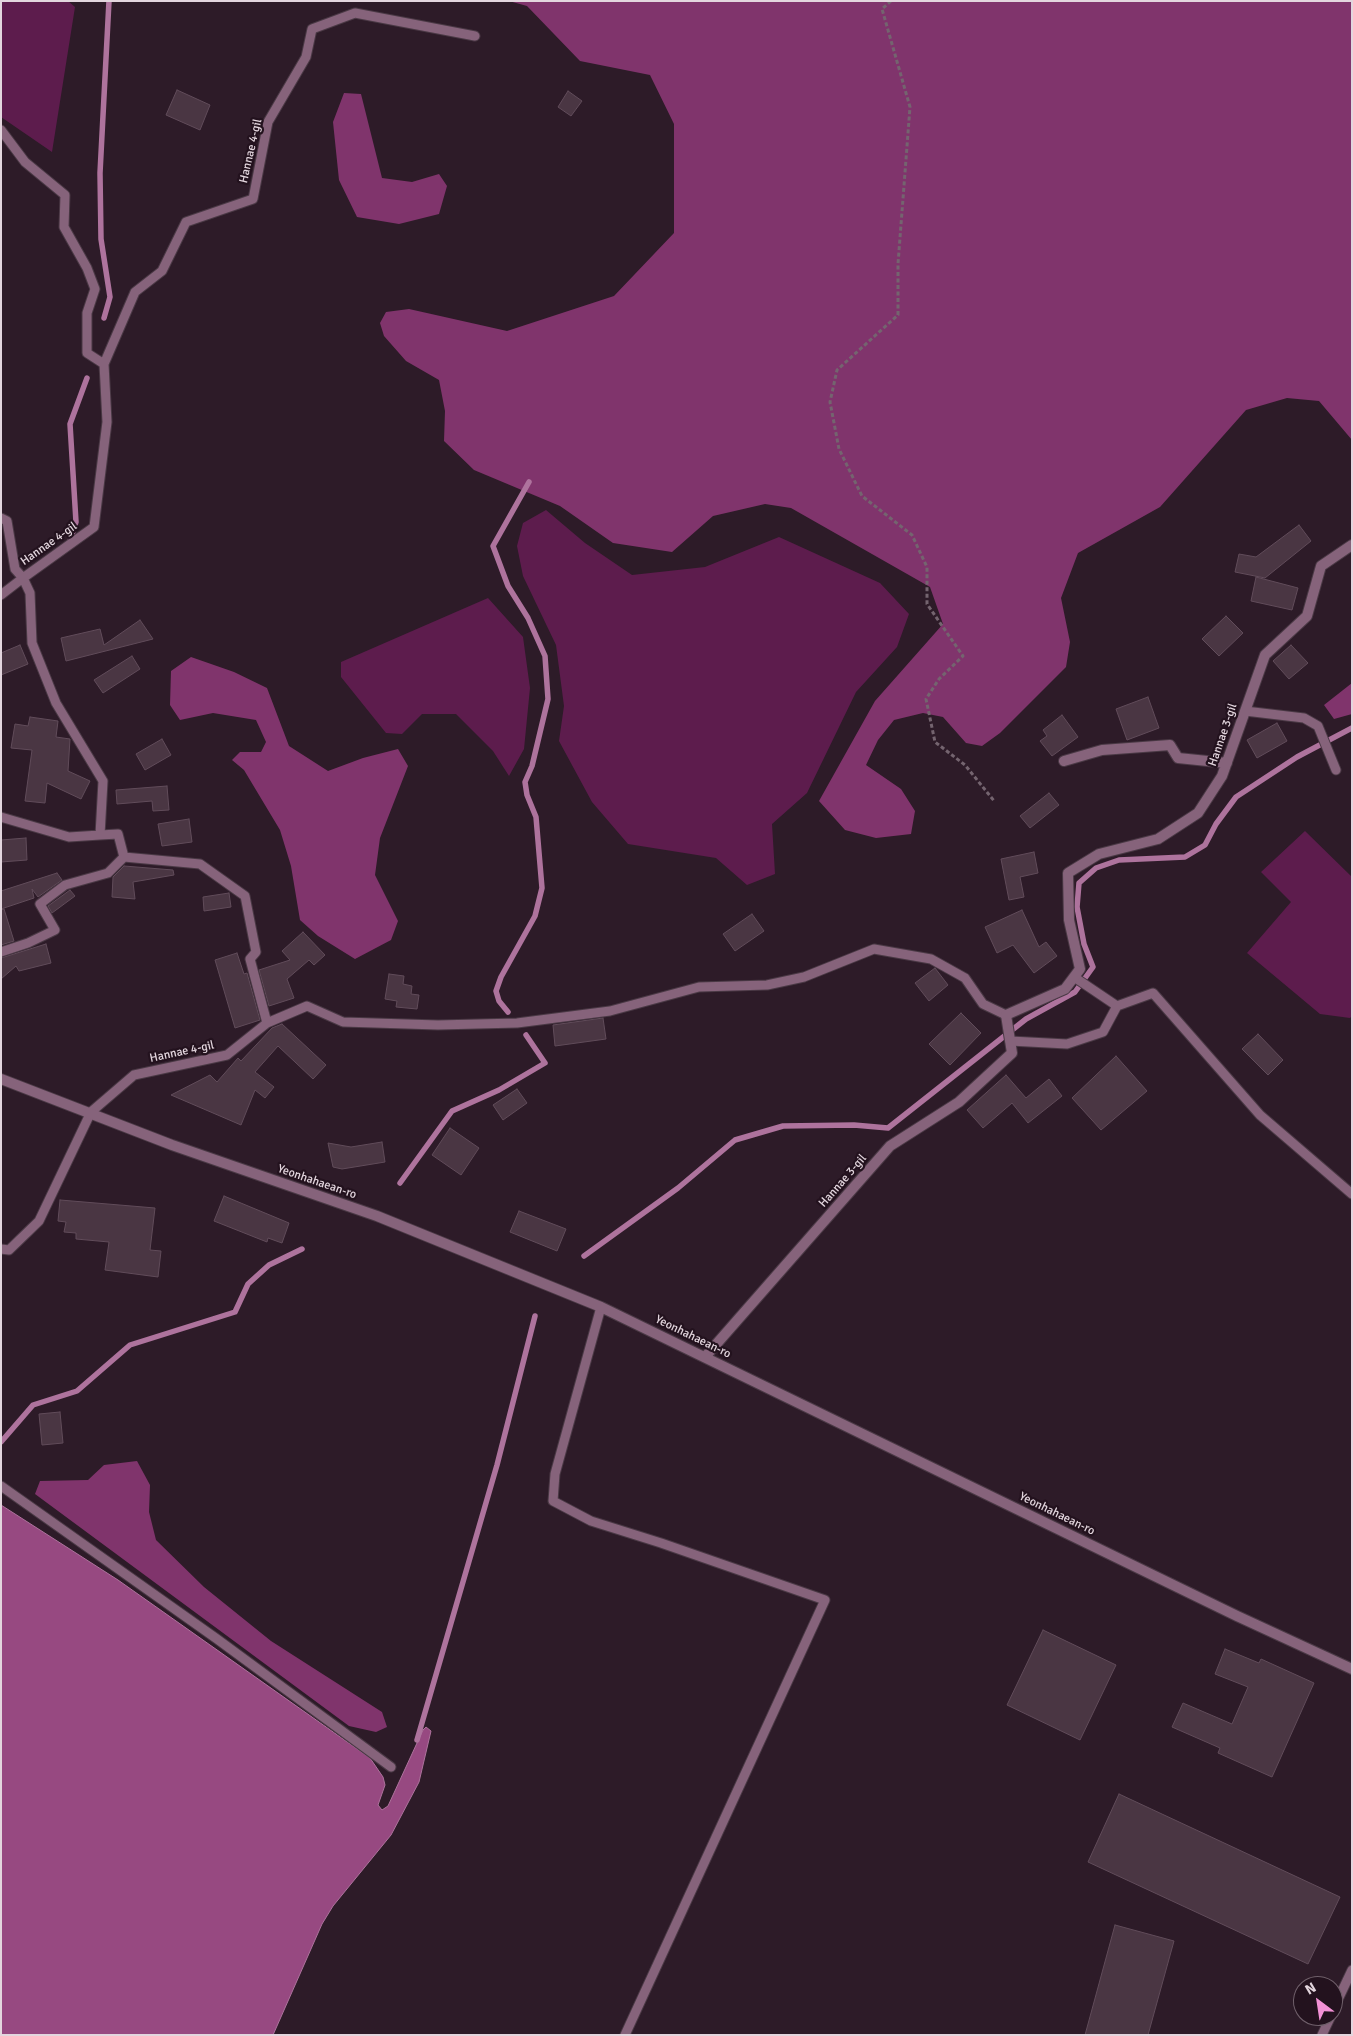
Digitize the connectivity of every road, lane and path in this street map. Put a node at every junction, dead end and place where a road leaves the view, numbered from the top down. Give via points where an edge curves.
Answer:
1 (891, 1) edge
2 (475, 36) dead end
3 (1, 130) edge
4 (104, 364) junction
5 (1, 518) edge
6 (1352, 545) edge
7 (23, 578) junction
8 (1, 595) edge
9 (1245, 710) junction
10 (1064, 760) dead end
11 (1226, 763) junction
12 (1336, 770) dead end
13 (995, 802) dead end
14 (1, 817) edge
15 (100, 835) junction
16 (124, 858) junction
17 (1, 952) edge
18 (1074, 977) junction
19 (1117, 1006) junction
20 (1006, 1015) junction
21 (267, 1023) junction
22 (1010, 1041) junction
23 (1, 1080) edge
24 (91, 1112) junction
25 (1352, 1194) edge
26 (1, 1249) edge
27 (602, 1307) junction
28 (705, 1356) junction
29 (1, 1486) edge
30 (1352, 1669) edge
31 (391, 1767) dead end
32 (1352, 1970) edge
33 (1343, 1989) edge
34 (625, 2035) edge

1 - 13 path via 882,9 910,107 898,264 898,315 837,370 830,402 838,449 862,496 912,535 927,567 927,604 963,656 939,679 926,699 935,742 965,764
2 - 4 lane, Hannae 4-gil via 355,13 312,30 306,57 268,122 253,199 186,222 162,271 135,292
3 - 4 lane via 25,162 65,195 64,227 95,289 87,313 87,353
4 - 7 lane, Hannae 4-gil via 107,422 94,527
5 - 7 lane via 7,521 15,570
6 - 9 street, Hannae 3-gil via 1321,566 1307,616 1264,655
7 - 8 lane
7 - 15 lane, Hannae 4-gil via 30,593 32,644 56,702 103,781
9 - 11 street, Hannae 3-gil
9 - 12 lane via 1304,718 1318,726
10 - 11 street via 1102,750 1170,745 1178,758
11 - 18 street, Hannae 3-gil via 1222,776 1198,813 1158,839 1100,854 1068,872 1069,920 1080,969
14 - 15 lane via 69,837
15 - 16 lane via 118,834
16 - 17 lane via 108,873 65,884 40,904 55,930
16 - 21 lane via 200,864 245,896 256,952 250,959
18 - 19 lane
18 - 20 street via 1065,989
19 - 22 lane via 1103,1032 1067,1044
19 - 25 lane via 1152,993 1260,1115
20 - 21 lane, Hannae 4-gil via 983,1004 965,978 931,959 874,949 804,977 767,985 699,987 610,1011 517,1023 343,1022 307,1006
20 - 22 street
21 - 24 lane, Hannae 4-gil via 227,1055 134,1075
22 - 28 street, Hannae 3-gil via 1012,1053 959,1102 890,1146
23 - 24 street, Yeonhahaean-ro
24 - 26 lane via 39,1221 9,1250
24 - 27 street, Yeonhahaean-ro via 172,1145 377,1216
27 - 28 street, Yeonhahaean-ro
27 - 34 lane via 554,1474 552,1501 591,1522 825,1600
28 - 30 street, Yeonhahaean-ro
29 - 31 lane
32 - 33 lane

